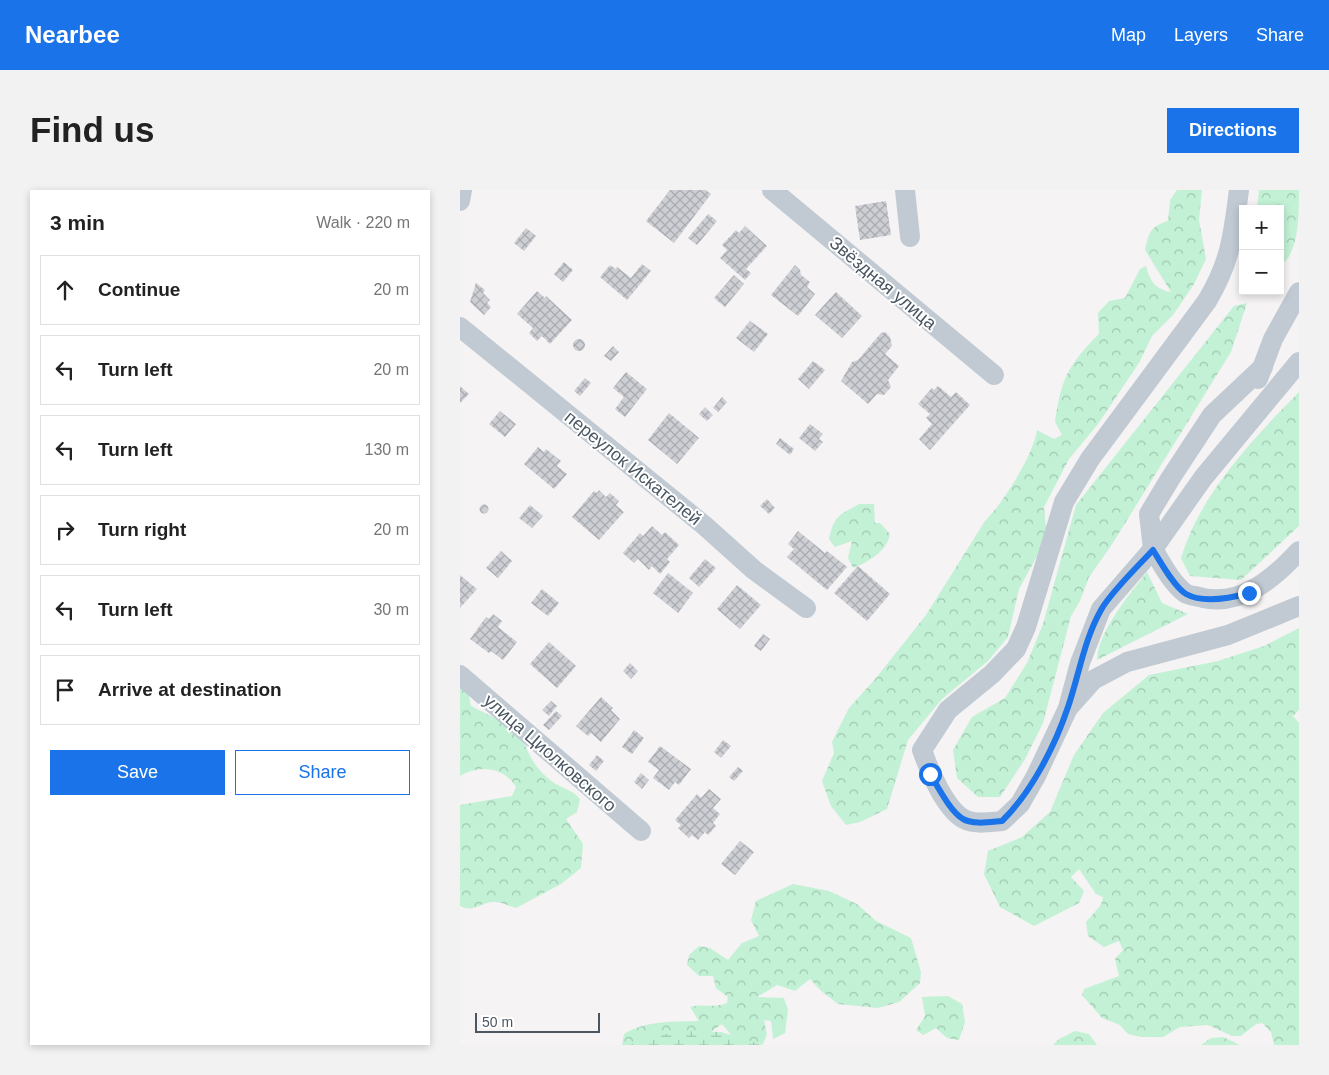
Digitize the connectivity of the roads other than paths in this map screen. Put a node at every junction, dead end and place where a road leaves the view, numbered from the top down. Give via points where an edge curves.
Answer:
1 (462, 190) edge
2 (772, 190) edge
3 (905, 190) edge
4 (1239, 190) edge
5 (460, 201) edge
6 (910, 237) dead end
7 (1299, 292) edge
8 (460, 327) edge
9 (1299, 362) edge
10 (1263, 367) junction
11 (994, 376) dead end
12 (1237, 436) junction
13 (1153, 550) junction
14 (1299, 551) edge
15 (1299, 606) edge
16 (806, 608) dead end
17 (460, 675) edge
18 (1068, 708) junction
19 (641, 831) dead end

1 - 5 street
2 - 11 street, Звёздная улица
3 - 6 street
4 - 18 street via 1230,252 1222,276 1090,459 1064,502 1026,627 1016,649 992,674 948,710 922,750 942,795 963,819 981,823 1002,821 1020,804
7 - 10 street via 1273,339
8 - 16 street, переулок Искателей via 705,526 754,570
9 - 12 street
10 - 12 street
10 - 13 street via 1212,415 1149,514
12 - 13 street
13 - 14 street via 1186,594 1213,600 1249,593
13 - 18 street via 1101,609 1080,662
15 - 18 street via 1228,635 1127,662 1093,680
17 - 19 street, улица Циолковского

